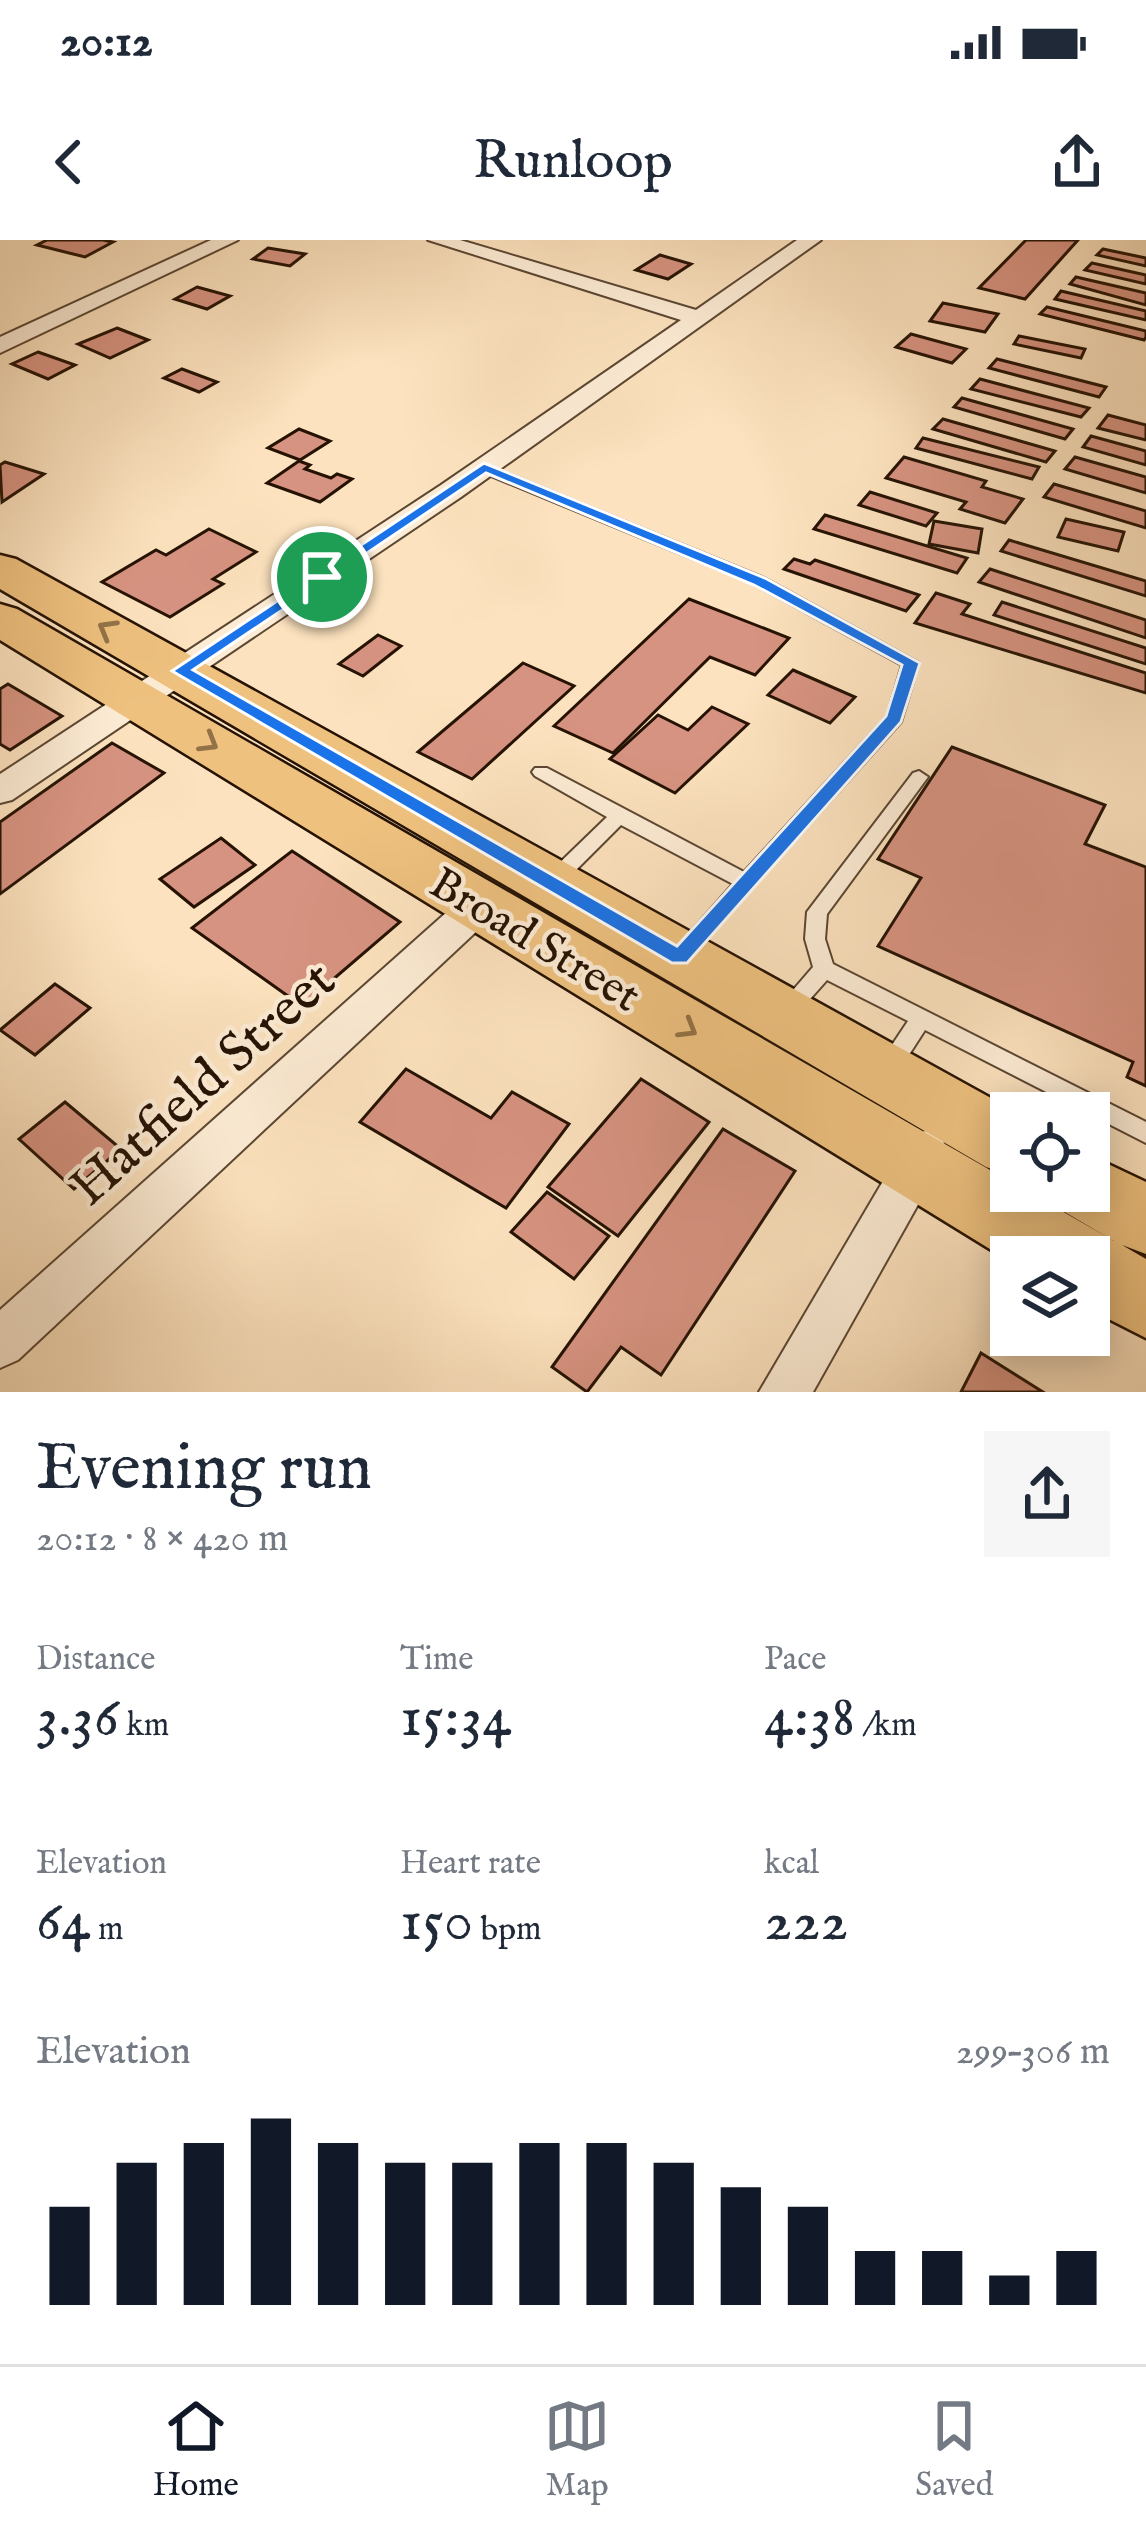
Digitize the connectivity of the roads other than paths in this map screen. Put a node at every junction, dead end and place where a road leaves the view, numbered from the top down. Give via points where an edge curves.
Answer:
1 (228, 240) edge
2 (438, 240) edge
3 (812, 240) edge
4 (698, 318) junction
5 (0, 346) edge
6 (484, 468) junction
7 (0, 568) edge
8 (0, 619) edge
9 (158, 685) junction
10 (541, 772) dead end
11 (919, 777) dead end
12 (0, 791) edge
13 (619, 816) junction
14 (746, 882) junction
15 (551, 883) junction
16 (480, 905) junction
17 (680, 957) junction
18 (824, 969) junction
19 (783, 1015) junction
20 (921, 1018) junction
21 (885, 1074) junction
22 (948, 1110) junction
23 (990, 1133) edge
24 (1146, 1133) edge
25 (916, 1166) junction
26 (1110, 1200) edge
27 (1146, 1220) edge
28 (1036, 1236) edge
29 (1110, 1280) edge
30 (1146, 1301) edge
31 (0, 1343) edge
32 (785, 1392) edge

1 - 5 street
2 - 4 street
3 - 4 street
4 - 6 street
6 - 9 street
6 - 14 lane via 759,581 911,663 895,718
9 -> 7 main road, Broad Street
8 - 9 main road, Broad Street
9 - 12 street
9 - 15 main road, Broad Street
9 -> 16 main road, Broad Street
10 - 13 lane
11 - 18 lane via 817,912
13 - 14 lane
13 - 15 lane
14 - 17 lane
15 - 17 main road, Broad Street
16 -> 25 main road, Broad Street
16 - 31 street, Hatfield Street
17 - 19 main road, Broad Street
18 - 19 lane
18 - 20 lane
19 - 21 main road, Broad Street
20 - 21 lane
20 - 24 lane
21 - 22 main road, Broad Street
22 - 23 main road, Broad Street
22 - 25 street
25 - 28 main road, Broad Street
25 - 32 street
26 - 27 main road
29 - 30 main road

